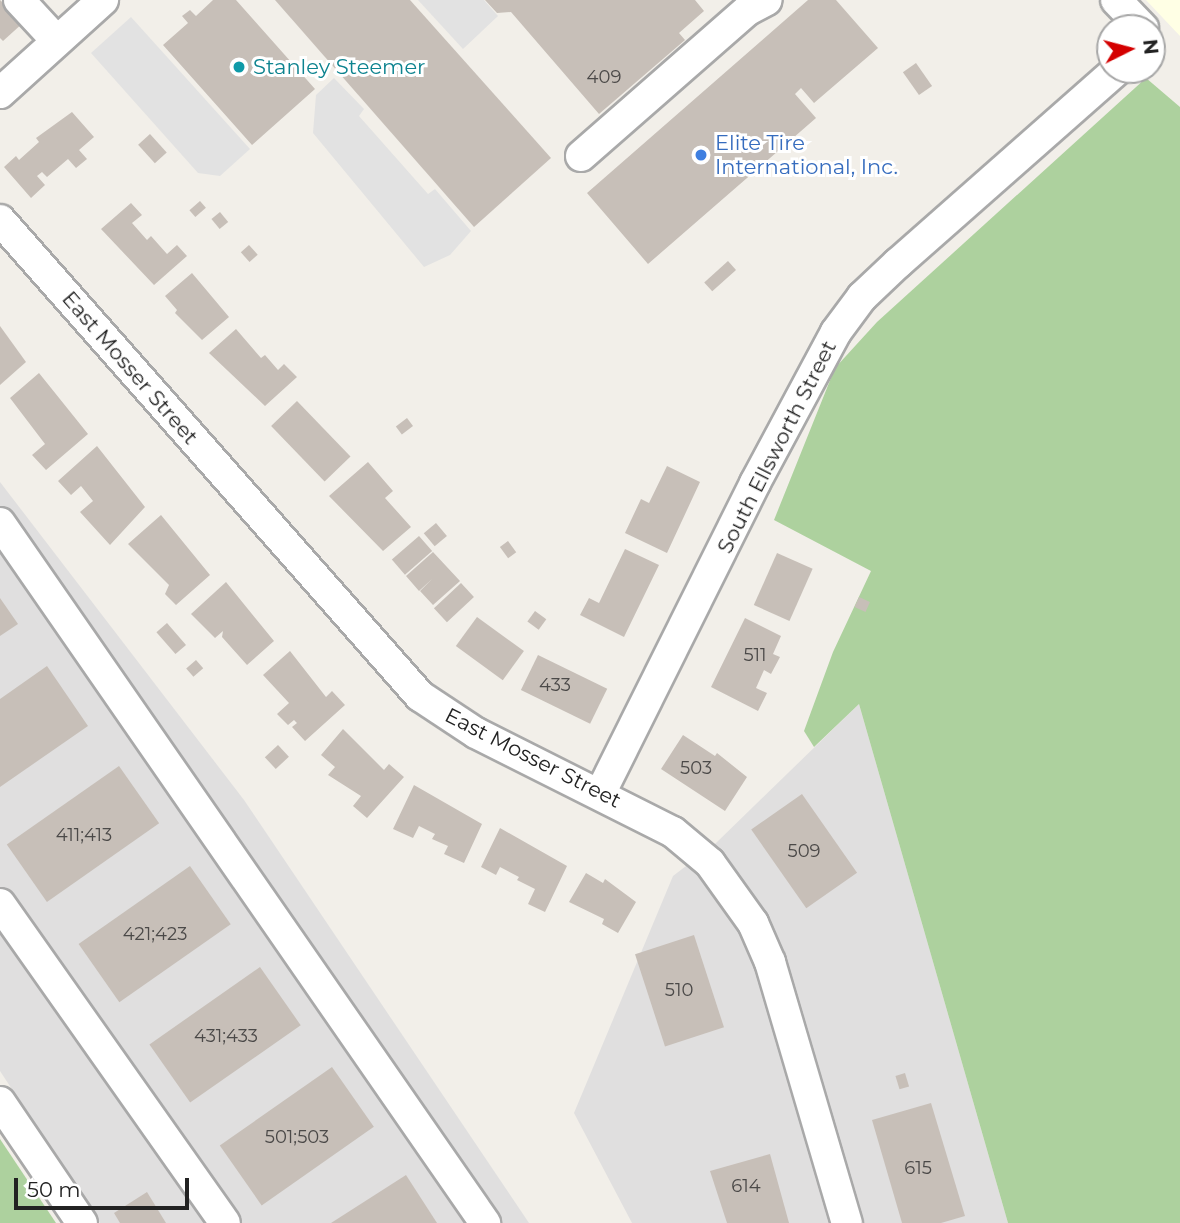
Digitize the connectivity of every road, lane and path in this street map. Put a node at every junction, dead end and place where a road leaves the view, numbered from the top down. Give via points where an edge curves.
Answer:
1 (19, 0) edge
2 (103, 0) edge
3 (767, 0) edge
4 (1116, 0) edge
5 (1130, 14) edge
6 (57, 41) junction
7 (1101, 84) edge
8 (0, 93) edge
9 (581, 156) dead end
10 (0, 220) edge
11 (0, 523) edge
12 (601, 792) junction
13 (0, 904) edge
14 (0, 1102) edge
15 (82, 1223) edge
16 (225, 1223) edge
17 (485, 1223) edge
18 (847, 1223) edge

1 - 6 street
2 - 6 street
3 - 9 street via 748,10
4 - 5 street
6 - 8 street
7 - 12 street, South Ellsworth Street via 898,263 836,332
10 - 12 street, East Mosser Street via 420,696 477,733
11 - 17 street
12 - 18 street, East Mosser Street via 673,832 710,863 753,923 786,1014
13 - 16 street
14 - 15 street

